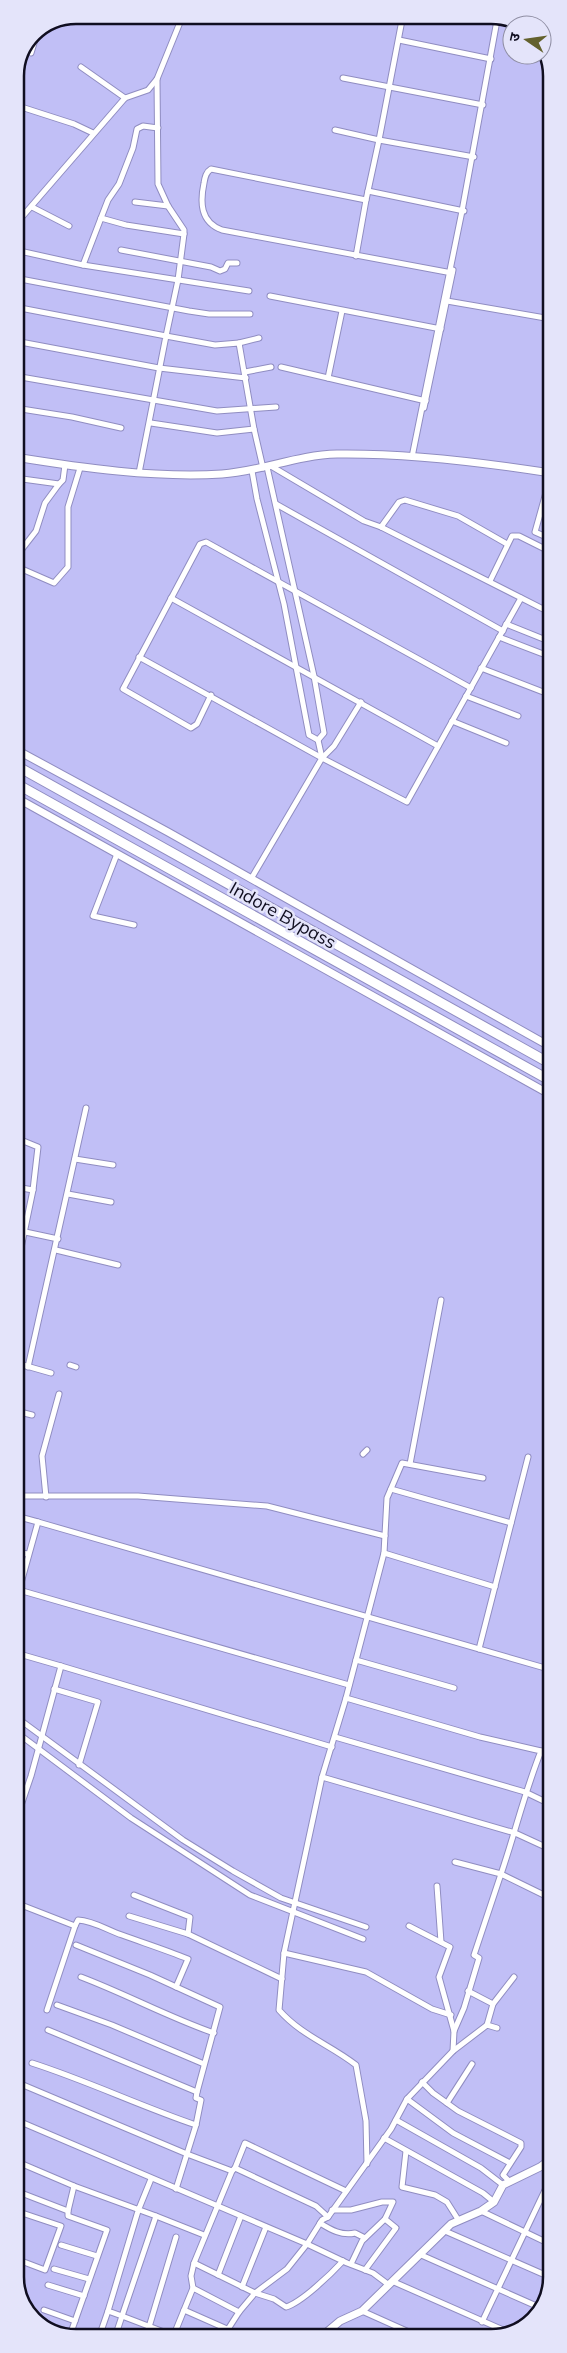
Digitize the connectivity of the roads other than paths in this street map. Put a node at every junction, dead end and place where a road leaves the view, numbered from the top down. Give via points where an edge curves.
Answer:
1 (180, 24) edge
2 (402, 24) edge
3 (498, 24) edge
4 (399, 40) junction
5 (32, 49) edge
6 (31, 53) dead end
7 (491, 59) junction
8 (81, 67) dead end
9 (344, 78) dead end
10 (156, 79) junction
11 (389, 87) junction
12 (125, 98) junction
13 (483, 105) junction
14 (24, 108) edge
15 (158, 128) junction
16 (335, 130) dead end
17 (94, 133) junction
18 (379, 140) junction
19 (473, 157) junction
20 (368, 191) junction
21 (366, 200) junction
22 (135, 202) dead end
23 (168, 206) junction
24 (32, 207) junction
25 (463, 211) junction
26 (24, 215) edge
27 (101, 218) junction
28 (69, 226) dead end
29 (184, 234) junction
30 (121, 250) dead end
31 (24, 252) edge
32 (356, 256) junction
33 (181, 262) junction
34 (237, 263) dead end
35 (83, 265) junction
36 (451, 273) junction
37 (24, 280) edge
38 (178, 280) junction
39 (249, 291) dead end
40 (270, 296) dead end
41 (447, 301) junction
42 (173, 308) junction
43 (24, 309) edge
44 (342, 311) junction
45 (250, 314) dead end
46 (543, 318) edge
47 (439, 329) junction
48 (166, 336) junction
49 (259, 338) dead end
50 (24, 342) edge
51 (239, 343) junction
52 (271, 367) dead end
53 (281, 367) dead end
54 (158, 368) junction
55 (246, 375) junction
56 (24, 378) edge
57 (328, 378) junction
58 (424, 401) junction
59 (153, 402) junction
60 (276, 407) dead end
61 (24, 409) edge
62 (250, 411) junction
63 (151, 424) junction
64 (121, 428) dead end
65 (254, 429) junction
66 (412, 457) junction
67 (24, 458) edge
68 (65, 465) junction
69 (267, 467) junction
70 (80, 468) junction
71 (252, 470) junction
72 (543, 472) edge
73 (139, 473) junction
74 (24, 479) edge
75 (60, 484) junction
76 (543, 503) edge
77 (276, 504) junction
78 (381, 527) junction
79 (543, 536) edge
80 (507, 544) junction
81 (24, 546) edge
82 (543, 549) edge
83 (24, 570) edge
84 (490, 581) junction
85 (279, 582) junction
86 (294, 589) junction
87 (171, 598) junction
88 (520, 598) junction
89 (543, 608) edge
90 (506, 624) junction
91 (503, 631) junction
92 (499, 637) junction
93 (543, 639) edge
94 (543, 654) edge
95 (140, 657) junction
96 (295, 666) junction
97 (481, 668) junction
98 (314, 676) junction
99 (470, 688) junction
100 (543, 692) edge
101 (211, 695) junction
102 (466, 696) junction
103 (361, 702) junction
104 (518, 716) dead end
105 (452, 721) junction
106 (318, 740) junction
107 (506, 743) dead end
108 (438, 746) junction
109 (24, 754) edge
110 (322, 758) junction
111 (24, 770) edge
112 (24, 788) edge
113 (24, 802) edge
114 (117, 854) junction
115 (251, 879) junction
116 (134, 925) dead end
117 (543, 1043) edge
118 (543, 1060) edge
119 (543, 1076) edge
120 (543, 1091) edge
121 (86, 1108) dead end
122 (24, 1141) edge
123 (75, 1159) junction
124 (113, 1165) dead end
125 (24, 1188) edge
126 (33, 1190) junction
127 (68, 1194) junction
128 (111, 1202) dead end
129 (24, 1232) joint
130 (58, 1239) junction
131 (56, 1250) junction
132 (118, 1264) dead end
133 (441, 1300) dead end
134 (24, 1366) edge
135 (28, 1367) junction
136 (51, 1374) dead end
137 (59, 1394) dead end
138 (24, 1413) edge
139 (32, 1415) dead end
140 (528, 1457) dead end
141 (410, 1464) junction
142 (483, 1478) dead end
143 (391, 1489) junction
144 (24, 1496) edge
145 (46, 1497) junction
146 (24, 1518) edge
147 (38, 1522) junction
148 (511, 1523) junction
149 (384, 1536) junction
150 (24, 1553) edge
151 (384, 1553) junction
152 (28, 1554) junction
153 (24, 1570) edge
154 (495, 1587) junction
155 (24, 1591) edge
156 (368, 1616) junction
157 (479, 1649) junction
158 (24, 1655) edge
159 (356, 1660) junction
160 (61, 1666) junction
161 (543, 1667) edge
162 (349, 1685) junction
163 (454, 1688) dead end
164 (54, 1689) junction
165 (346, 1698) junction
166 (24, 1723) edge
167 (42, 1736) junction
168 (335, 1737) junction
169 (24, 1738) edge
170 (332, 1747) junction
171 (38, 1749) junction
172 (541, 1751) joint
173 (79, 1765) junction
174 (322, 1777) junction
175 (525, 1792) junction
176 (24, 1794) edge
177 (543, 1801) edge
178 (515, 1833) junction
179 (543, 1846) edge
180 (455, 1862) dead end
181 (501, 1874) junction
182 (437, 1886) dead end
183 (134, 1895) dead end
184 (543, 1895) edge
185 (294, 1902) junction
186 (24, 1906) edge
187 (292, 1913) junction
188 (129, 1916) dead end
189 (75, 1926) junction
190 (366, 1926) dead end
191 (409, 1926) dead end
192 (188, 1934) junction
193 (363, 1939) dead end
194 (441, 1942) junction
195 (76, 1945) dead end
196 (284, 1953) junction
197 (81, 1977) dead end
198 (514, 1978) dead end
199 (282, 1979) junction
200 (176, 1987) junction
201 (468, 1991) junction
202 (493, 2004) junction
203 (57, 2005) dead end
204 (47, 2010) dead end
205 (451, 2015) junction
206 (487, 2025) junction
207 (497, 2028) dead end
208 (48, 2030) dead end
209 (454, 2031) junction
210 (214, 2033) junction
211 (453, 2051) junction
212 (32, 2063) dead end
213 (204, 2064) junction
214 (472, 2064) dead end
215 (422, 2082) junction
216 (24, 2085) edge
217 (197, 2092) junction
218 (407, 2099) junction
219 (446, 2103) junction
220 (396, 2120) junction
221 (24, 2123) edge
222 (196, 2125) junction
223 (384, 2138) junction
224 (406, 2150) junction
225 (187, 2154) junction
226 (367, 2164) junction
227 (510, 2164) junction
228 (543, 2165) edge
229 (24, 2166) edge
230 (234, 2169) junction
231 (151, 2179) junction
232 (506, 2183) junction
233 (74, 2186) junction
234 (176, 2189) junction
235 (346, 2192) junction
236 (24, 2193) edge
237 (543, 2194) edge
238 (494, 2202) junction
239 (217, 2205) junction
240 (332, 2210) junction
241 (68, 2211) junction
242 (138, 2211) junction
243 (481, 2211) junction
244 (24, 2214) edge
245 (156, 2216) junction
246 (241, 2216) junction
247 (328, 2217) junction
248 (385, 2218) junction
249 (459, 2221) junction
250 (320, 2223) junction
251 (266, 2227) junction
252 (445, 2231) junction
253 (524, 2234) junction
254 (204, 2235) junction
255 (176, 2237) dead end
256 (365, 2238) junction
257 (543, 2241) edge
258 (307, 2244) junction
259 (62, 2245) dead end
260 (419, 2254) junction
261 (97, 2256) junction
262 (512, 2260) junction
263 (342, 2261) junction
264 (24, 2262) edge
265 (194, 2263) junction
266 (351, 2264) junction
267 (54, 2269) dead end
268 (365, 2270) junction
269 (543, 2274) edge
270 (218, 2275) junction
271 (89, 2279) junction
272 (391, 2284) junction
273 (48, 2285) dead end
274 (242, 2286) junction
275 (193, 2288) junction
276 (499, 2290) junction
277 (255, 2293) junction
278 (84, 2296) junction
279 (534, 2305) edge
280 (44, 2310) dead end
281 (184, 2310) junction
282 (108, 2311) junction
283 (362, 2311) junction
284 (239, 2312) junction
285 (122, 2316) junction
286 (75, 2321) junction
287 (482, 2322) junction
288 (150, 2327) junction
289 (498, 2328) edge
290 (72, 2329) edge
291 (102, 2329) edge
292 (118, 2329) edge
293 (155, 2329) edge
294 (178, 2329) edge
295 (227, 2329) joint
296 (330, 2329) edge
297 (402, 2329) edge

1 - 10 street
2 - 4 street
3 - 7 street
4 - 7 street
4 - 11 street
5 - 6 street
7 - 13 street
8 - 12 street
9 - 11 street
10 - 12 street via 148,90
10 - 15 street
11 - 13 street
11 - 18 street
12 - 17 street
13 - 19 street
14 - 17 street
15 - 23 street via 158,184
15 - 27 street via 144,126 137,129 119,184
16 - 18 street
17 - 24 street
18 - 19 street
18 - 20 street
19 - 25 street
20 - 21 street
20 - 25 street
21 - 32 street
21 - 32 street via 211,169 206,176 201,199 202,209 218,229
22 - 23 street
23 - 29 street
24 - 26 street
24 - 28 street
25 - 36 street
27 - 29 street
27 - 35 street
29 - 33 street
30 - 33 street
31 - 35 street
32 - 36 street
33 - 34 street via 220,271 226,269 228,263
33 - 38 street
35 - 38 street
36 - 41 street
36 - 47 street
37 - 42 street
38 - 39 street
38 - 42 street
40 - 44 street
41 - 46 street
41 - 47 street
42 - 45 street via 209,314
42 - 48 street
43 - 48 street
44 - 47 street
44 - 57 street
47 - 58 street
48 - 51 street via 215,345
48 - 54 street
49 - 51 street
50 - 54 street
51 - 55 street
52 - 55 street
53 - 57 street
54 - 55 street
54 - 59 street
55 - 62 street
56 - 59 street
57 - 58 street
58 - 66 street
59 - 62 street via 217,411
59 - 63 street
60 - 62 street
61 - 64 street
62 - 65 street
63 - 65 street via 217,434
63 - 73 street
65 - 69 street
66 - 69 street via 309,456
66 - 72 street
67 - 68 street
68 - 70 street
68 - 75 street
69 - 71 street
69 - 77 street
69 - 78 street via 364,521
70 - 73 street
70 - 83 street via 68,507 68,567 54,583
71 - 73 street via 221,474
71 - 85 street
74 - 75 street
75 - 81 street via 45,503 36,531
76 - 79 street via 535,532
77 - 86 street
77 - 91 street
78 - 80 street via 398,502 405,500 458,516
78 - 84 street
80 - 82 street via 515,535
80 - 84 street
84 - 88 street
85 - 86 street
85 - 87 street via 210,543 202,542
85 - 96 street
86 - 98 street
86 - 99 street
87 - 95 street
87 - 96 street
88 - 89 street
88 - 90 street
90 - 91 street
90 - 93 street
91 - 92 street
92 - 94 street
92 - 97 street
95 - 101 street
95 - 101 street via 123,689 188,726 197,724
96 - 98 street
96 - 106 street via 309,735
97 - 99 street
97 - 100 street
98 - 103 street
98 - 106 street via 324,733
99 - 102 street
101 - 110 street
102 - 104 street
102 - 105 street
103 - 108 street
103 - 110 street via 334,746
105 - 107 street
105 - 108 street
106 - 110 street
108 - 110 street via 405,803
109 - 115 street
110 - 115 street
111 - 118 highway, Indore Bypass
112 - 119 highway, Indore Bypass
113 - 114 street
114 - 116 street via 93,916
114 - 120 street
115 - 117 street
121 - 123 street
122 - 126 street via 38,1147
123 - 124 street
123 - 127 street
125 - 126 street
126 - 129 street
127 - 128 street
127 - 130 street
129 - 130 street
130 - 131 street
131 - 132 street
131 - 135 street
133 - 141 street
134 - 135 street
135 - 136 street
137 - 145 street via 42,1456
138 - 139 street
140 - 148 street
141 - 142 street
141 - 143 street via 402,1463
143 - 148 street
143 - 149 street via 387,1498
144 - 145 street
145 - 149 street via 138,1496 267,1506
146 - 147 street
147 - 152 street
147 - 156 street
148 - 154 street
149 - 151 street
150 - 152 street
151 - 154 street
151 - 156 street
152 - 153 street
154 - 157 street
155 - 162 street
156 - 157 street
156 - 159 street
157 - 161 street
158 - 160 street
159 - 162 street
159 - 163 street
160 - 164 street
160 - 170 street
162 - 165 street
164 - 167 street
164 - 173 street via 98,1702
165 - 168 street
165 - 172 street
166 - 167 street
167 - 171 street
167 - 173 street
168 - 170 street
168 - 175 street
169 - 171 street
170 - 174 street
171 - 176 street
171 - 187 street via 132,1818 250,1895
172 - 175 street
173 - 185 street via 208,1856 263,1889
174 - 178 street
174 - 185 street
175 - 177 street
175 - 178 street
178 - 179 street
178 - 181 street
180 - 181 street
181 - 184 street
181 - 201 street via 474,1955 479,1958
182 - 194 street
183 - 192 street via 190,1917
185 - 187 street
185 - 190 street
186 - 189 street
187 - 193 street
187 - 196 street
188 - 192 street
189 - 200 street via 78,1920 89,1920 122,1936 188,1959
189 - 204 street
191 - 194 street
192 - 199 street
194 - 205 street via 450,1950 439,1977
195 - 200 street
196 - 199 street
196 - 205 street via 366,1972 432,2009
197 - 210 street
198 - 202 street
199 - 226 street via 279,2010 292,2025 356,2064 366,2121
200 - 210 street via 220,2007
201 - 202 street
201 - 209 street
202 - 206 street
203 - 213 street
205 - 209 street
206 - 207 street
206 - 211 street
208 - 217 street
209 - 211 street
210 - 213 street
211 - 215 street
212 - 222 street
213 - 217 street
214 - 219 street
215 - 218 street
215 - 219 street
216 - 225 street
217 - 222 street via 196,2098 201,2100
218 - 220 street
218 - 227 street via 453,2132
219 - 227 street via 521,2143
220 - 223 street
220 - 232 street
221 - 231 street
222 - 225 street
223 - 224 street
223 - 226 street
224 - 238 street
224 - 249 street via 404,2190 435,2195 447,2202
225 - 230 street
225 - 234 street
226 - 235 street
227 - 232 street via 503,2175
228 - 232 street
229 - 233 street
230 - 235 street via 245,2143
230 - 239 street
230 - 247 street via 316,2206
231 - 234 street
231 - 242 street
232 - 238 street
233 - 241 street
233 - 242 street
234 - 239 street
235 - 240 street
236 - 241 street
237 - 253 street
238 - 243 street
239 - 246 street
239 - 254 street
240 - 247 street
240 - 248 street via 393,2202
241 - 261 street via 68,2216 107,2230
242 - 245 street
242 - 282 street
243 - 249 street
243 - 253 street
244 - 264 street via 61,2226 45,2270
245 - 254 street
245 - 285 street
246 - 251 street
246 - 270 street
247 - 250 street
248 - 256 street
248 - 268 street via 396,2228
249 - 252 street
250 - 256 street via 338,2232 355,2233
250 - 258 street
251 - 258 street
251 - 274 street
252 - 260 street
252 - 262 street
253 - 257 street
253 - 262 street
254 - 265 street
255 - 288 street
256 - 266 street
258 - 263 street
258 - 277 street via 287,2269
259 - 261 street
260 - 272 street
260 - 276 street
261 - 271 street
262 - 269 street
262 - 276 street
263 - 266 street
263 - 277 street via 331,2275 290,2306
265 - 270 street
265 - 275 street
266 - 268 street
267 - 271 street
268 - 272 street
270 - 274 street
271 - 278 street
272 - 283 street
272 - 287 street
273 - 278 street
274 - 277 street
275 - 281 street
275 - 284 street
276 - 279 street
276 - 287 street
277 - 284 street
278 - 286 street
280 - 286 street
281 - 294 street
281 - 295 street
282 - 285 street
282 - 291 street
283 - 296 street
283 - 297 street
284 - 295 street
285 - 288 street
285 - 292 street
286 - 290 street
287 - 289 street
288 - 293 street

